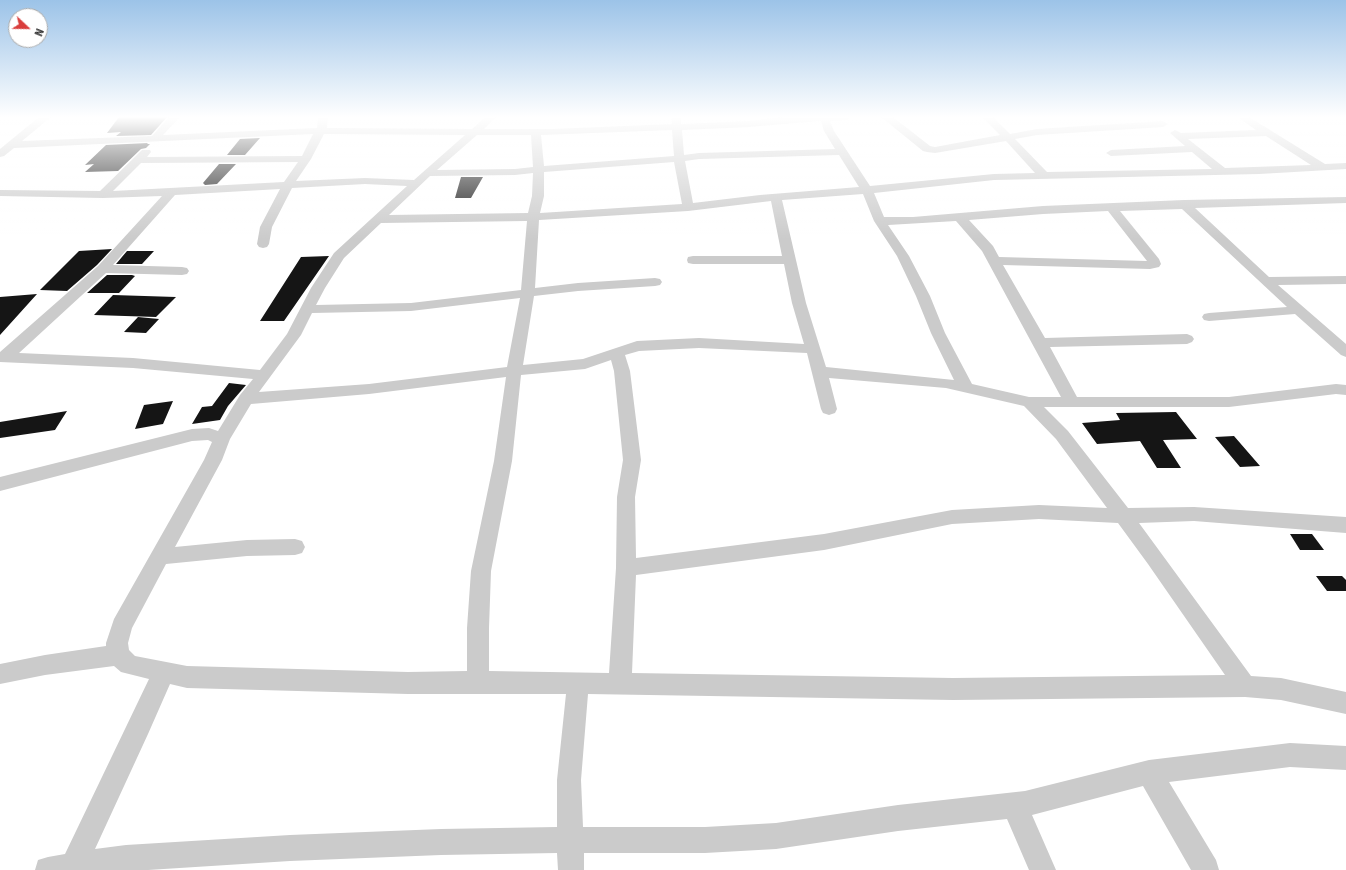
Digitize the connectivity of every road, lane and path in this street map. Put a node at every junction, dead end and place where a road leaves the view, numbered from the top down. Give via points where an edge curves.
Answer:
1 (141, 158) edge
2 (445, 158) edge
3 (539, 158) edge
4 (679, 158) junction
5 (690, 158) edge
6 (846, 158) edge
7 (1027, 158) edge
8 (1206, 158) edge
9 (1310, 158) edge
10 (306, 159) joint
11 (139, 160) junction
12 (1346, 166) edge
13 (1326, 167) junction
14 (540, 169) junction
15 (1223, 172) junction
16 (427, 173) junction
17 (1044, 176) junction
18 (1346, 178) edge
19 (416, 183) junction
20 (288, 185) junction
21 (867, 190) junction
22 (172, 192) junction
23 (0, 193) edge
24 (103, 195) junction
25 (776, 197) junction
26 (1346, 200) edge
27 (1184, 204) junction
28 (688, 207) junction
29 (1111, 207) junction
30 (532, 217) junction
31 (959, 217) junction
32 (379, 219) junction
33 (880, 221) junction
34 (263, 244) dead end
35 (693, 260) dead end
36 (790, 260) junction
37 (994, 261) junction
38 (103, 269) junction
39 (182, 271) dead end
40 (1346, 280) edge
41 (1266, 281) junction
42 (655, 282) dead end
43 (528, 292) junction
44 (307, 309) junction
45 (1298, 310) junction
46 (1208, 317) dead end
47 (1187, 339) dead end
48 (1040, 343) junction
49 (813, 349) junction
50 (617, 352) junction
51 (1346, 352) edge
52 (3, 357) edge
53 (514, 372) junction
54 (820, 372) junction
55 (264, 375) junction
56 (966, 387) junction
57 (1346, 390) edge
58 (246, 399) junction
59 (1029, 402) junction
60 (1073, 403) junction
61 (829, 409) dead end
62 (222, 439) junction
63 (0, 484) edge
64 (1123, 516) junction
65 (1346, 525) edge
66 (295, 547) dead end
67 (159, 557) junction
68 (626, 568) junction
69 (118, 655) junction
70 (163, 673) junction
71 (0, 674) edge
72 (478, 682) junction
73 (578, 683) junction
74 (620, 684) junction
75 (1245, 686) junction
76 (1345, 703) edge
77 (1346, 758) edge
78 (1149, 772) junction
79 (1014, 805) junction
80 (571, 840) junction
81 (64, 869) edge
82 (571, 870) edge
83 (1043, 870) edge
84 (1206, 870) edge

1 - 11 street
2 - 16 street
3 - 14 street
4 - 5 street
4 - 14 street
4 - 28 street
6 - 21 street
7 - 17 street
8 - 15 street
9 - 13 street
10 - 11 street
10 - 20 street
11 - 24 street
12 - 13 street
13 - 15 street
13 - 18 street
14 - 16 street via 515,172
14 - 30 street via 538,196
15 - 17 street
16 - 19 street
17 - 21 street
19 - 20 street via 365,181
19 - 32 street
20 - 22 street
20 - 34 street via 266,227
21 - 25 street
21 - 33 street
22 - 24 street
22 - 38 street
23 - 24 street
25 - 28 street
25 - 36 street
26 - 27 street
27 - 29 street
27 - 41 street
28 - 30 street
29 - 31 street
29 - 37 street via 1154,258 1154,264
30 - 32 street
30 - 43 street
31 - 33 street
31 - 37 street via 988,248
32 - 44 street via 339,256
33 - 56 street via 903,256
35 - 36 street
36 - 49 street via 798,303
37 - 48 street
38 - 39 street
38 - 52 street
40 - 41 street
41 - 45 street
42 - 43 street
43 - 44 street via 405,308
43 - 53 street
44 - 55 street via 294,335
45 - 46 street
45 - 51 street
47 - 48 street
48 - 60 street
49 - 50 street via 700,343 637,346
49 - 54 street
50 - 53 street via 585,364
50 - 68 street via 622,371 632,460 626,497
52 - 55 street via 133,363
53 - 58 street via 369,389
53 - 72 street via 503,461 481,571
54 - 56 street
54 - 61 street
55 - 58 street
56 - 59 street
57 - 60 street via 1336,389 1229,402
58 - 62 street
59 - 60 street
59 - 64 street via 1062,435
62 - 63 street via 209,434 192,435
62 - 67 street
64 - 65 street via 1194,514
64 - 68 street via 1039,512 952,517 824,542
64 - 75 street
66 - 67 street via 247,548
67 - 69 street via 122,626 117,643
68 - 74 street
69 - 70 street via 128,665
69 - 71 street
70 - 72 street via 187,677 408,683
70 - 81 street via 140,726
72 - 73 street
73 - 74 street
73 - 80 street via 569,780
74 - 75 street via 953,688
75 - 76 street via 1281,689
77 - 78 street via 1290,755
78 - 79 street
78 - 84 street
79 - 80 street via 898,818 776,836 705,840
79 - 83 street
80 - 81 street via 290,848 126,858
80 - 82 street

